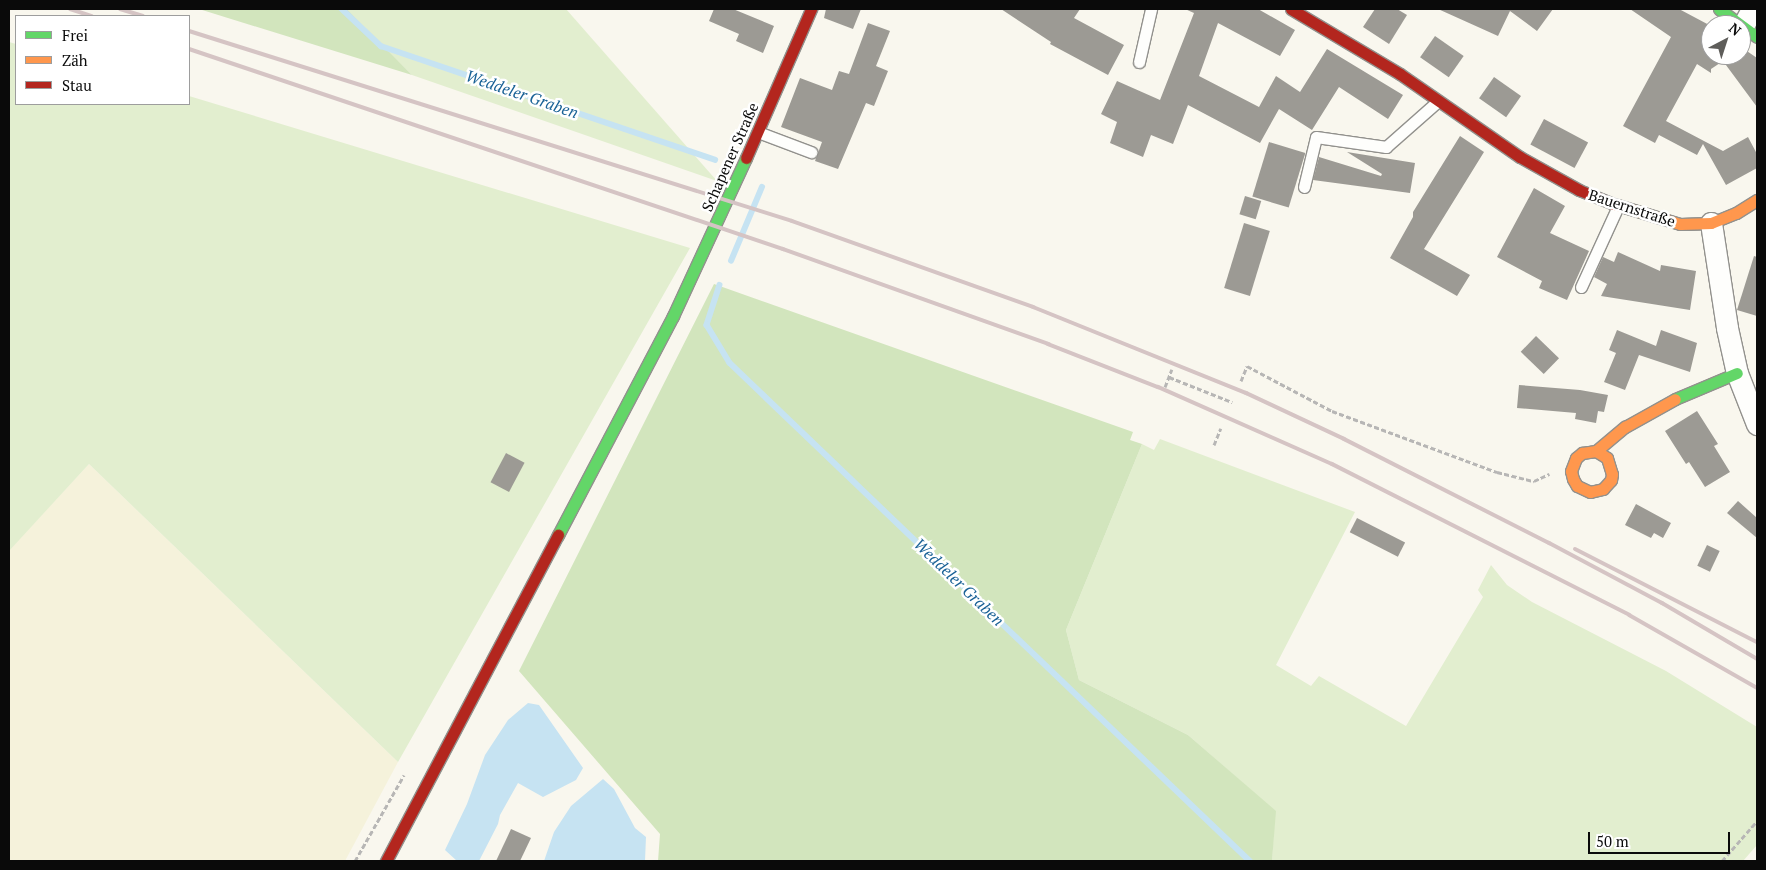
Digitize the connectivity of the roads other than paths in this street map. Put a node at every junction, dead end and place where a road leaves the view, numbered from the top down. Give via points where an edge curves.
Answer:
1 (811, 9) edge
2 (1151, 9) edge
3 (1291, 9) edge
4 (1719, 9) edge
5 (1731, 15) edge
6 (1139, 62) dead end
7 (1438, 100) junction
8 (758, 132) junction
9 (810, 152) dead end
10 (1304, 187) dead end
11 (1757, 200) edge
12 (1618, 206) junction
13 (1711, 223) junction
14 (1582, 287) dead end
15 (1737, 373) junction
16 (1757, 424) edge
17 (1596, 452) junction
18 (386, 861) edge

1 - 8 street, Schapener Straße
2 - 6 lane
3 - 7 street, Bauernstraße via 1353,44
4 - 5 street
7 - 10 lane via 1386,147 1316,137
7 - 12 street, Bauernstraße via 1542,171
8 - 9 lane
8 - 18 street, Schapener Straße via 673,316
11 - 13 street, Bauernstraße
12 - 13 street, Bauernstraße via 1680,224
12 - 14 lane
13 - 15 street
15 - 16 street
15 - 17 street via 1666,403 1625,427
17 - 17 street via 1576,458 1571,471 1582,490 1603,489 1611,480 1611,465 1607,458

